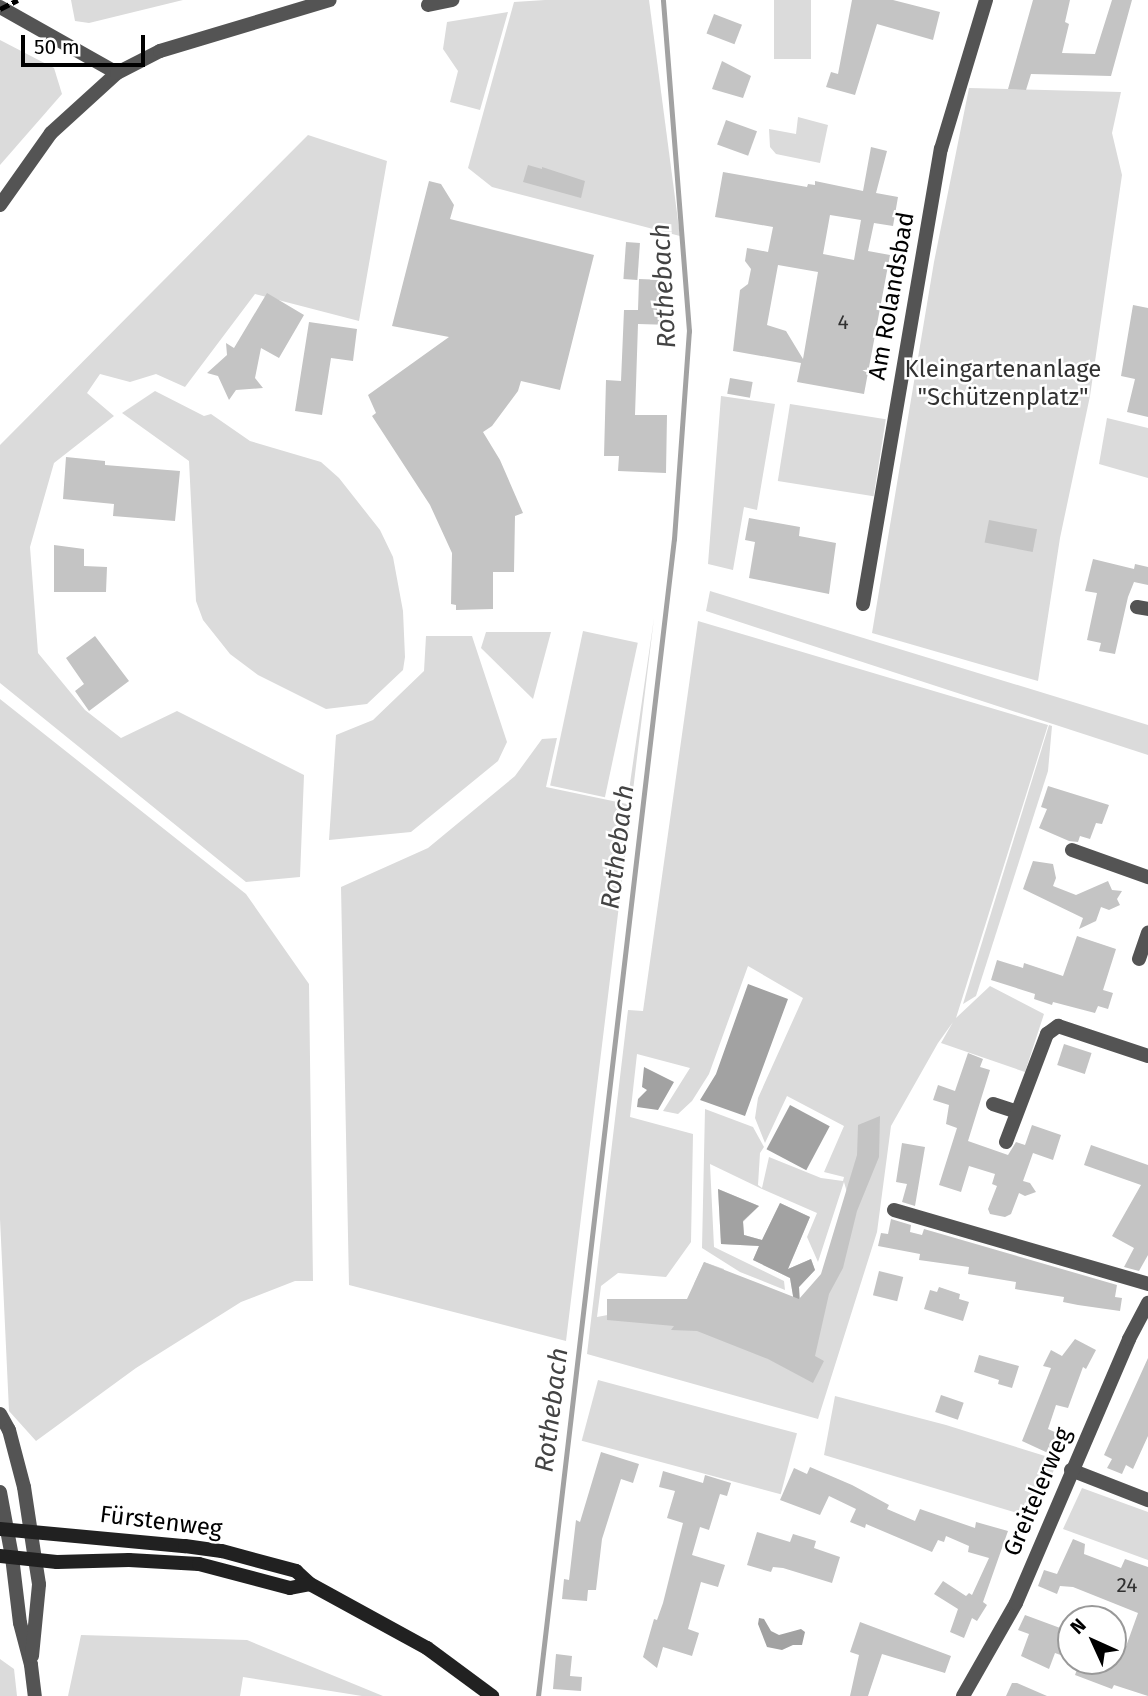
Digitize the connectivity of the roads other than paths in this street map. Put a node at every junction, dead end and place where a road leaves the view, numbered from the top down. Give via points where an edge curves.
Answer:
1 (330, 0) edge
2 (452, 0) edge
3 (986, 0) edge
4 (428, 5) dead end
5 (0, 7) edge
6 (117, 73) junction
7 (0, 205) edge
8 (863, 604) dead end
9 (1072, 850) dead end
10 (1148, 877) edge
11 (1148, 933) edge
12 (1139, 959) dead end
13 (1148, 1056) edge
14 (993, 1104) dead end
15 (1017, 1112) junction
16 (1006, 1142) dead end
17 (894, 1210) dead end
18 (1148, 1284) edge
19 (1148, 1303) edge
20 (0, 1414) edge
21 (1071, 1470) junction
22 (0, 1492) edge
23 (1148, 1500) edge
24 (4, 1530) edge
25 (31, 1531) junction
26 (6, 1557) edge
27 (35, 1560) junction
28 (310, 1584) junction
29 (31, 1665) junction
30 (34, 1696) edge
31 (492, 1696) edge
32 (963, 1696) edge

1 - 6 street via 160,51
2 - 4 street
3 - 8 street, Am Rolandsbad via 941,149
5 - 6 street
6 - 7 street via 51,133
9 - 10 street
11 - 12 street
13 - 15 street via 1058,1026 1047,1034
14 - 15 street
15 - 16 street
17 - 18 street
19 - 21 street, Greitelerweg
20 - 25 street via 21,1475
21 - 23 street
21 - 32 street, Greitelerweg via 1016,1603
22 - 24 street
24 - 25 main road, Fürstenweg
24 - 26 street
25 - 27 street
25 - 28 main road, Fürstenweg via 222,1552 296,1571
26 - 27 main road, Fürstenweg
26 - 29 street
27 - 28 main road, Fürstenweg via 199,1564 290,1588
27 - 29 street via 39,1584
28 - 31 main road, Fürstenweg via 390,1625
29 - 30 street

